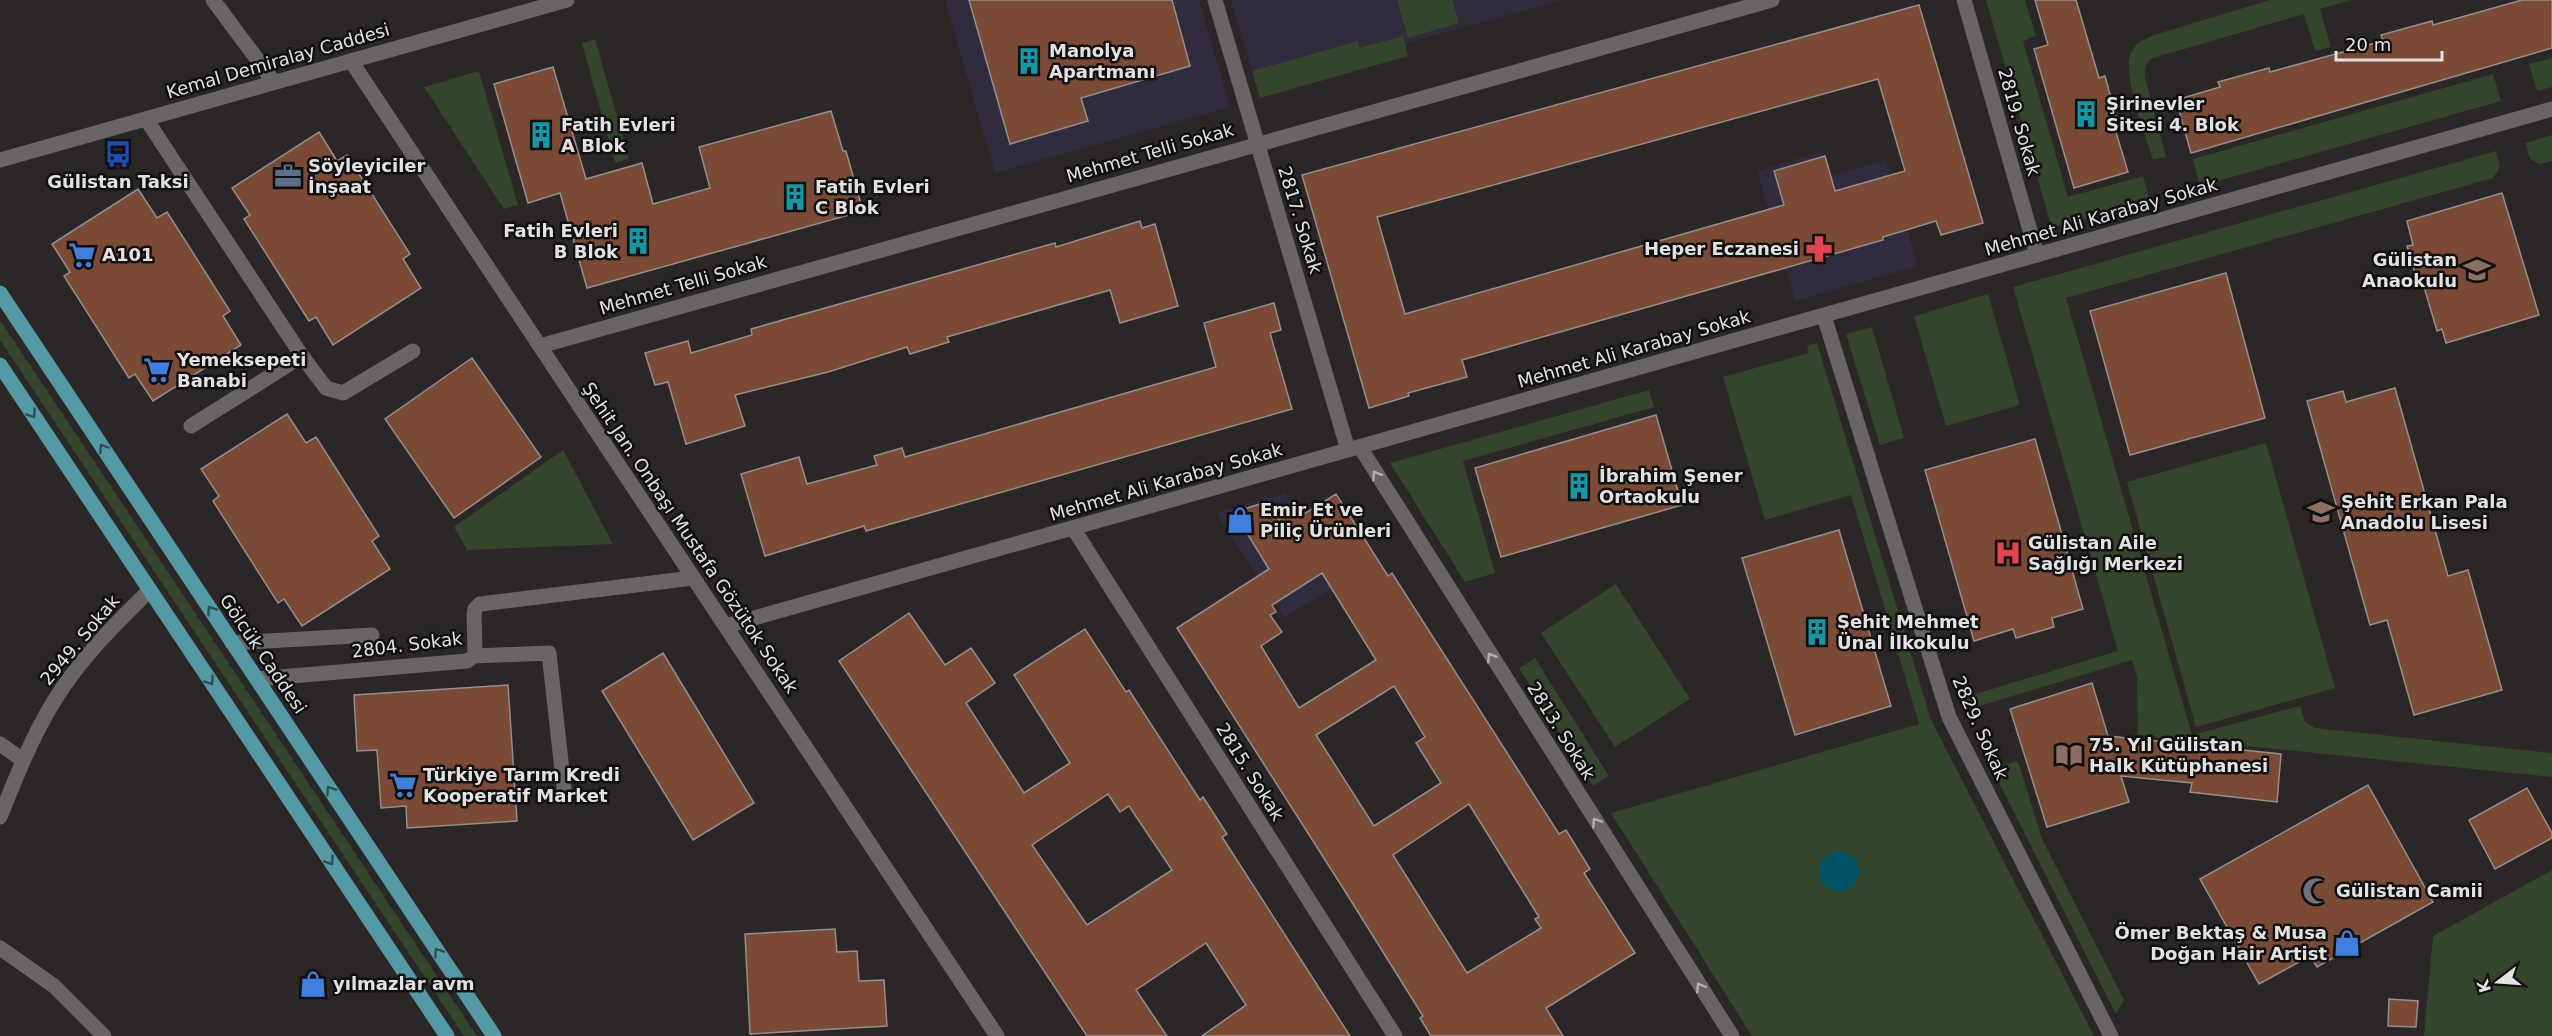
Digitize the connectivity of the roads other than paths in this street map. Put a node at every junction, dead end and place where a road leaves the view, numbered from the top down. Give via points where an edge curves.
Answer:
1 (213, 0) edge
2 (567, 0) edge
3 (1215, 0) edge
4 (1772, 0) edge
5 (1964, 0) edge
6 (351, 61) junction
7 (274, 82) junction
8 (2552, 109) edge
9 (146, 118) junction
10 (1257, 143) junction
11 (0, 160) edge
12 (2037, 255) junction
13 (0, 293) edge
14 (1824, 316) junction
15 (540, 346) junction
16 (413, 351) dead end
17 (302, 356) junction
18 (0, 365) edge
19 (190, 426) dead end
20 (1354, 449) junction
21 (1073, 528) junction
22 (693, 578) junction
23 (150, 590) junction
24 (726, 626) junction
25 (372, 635) dead end
26 (232, 642) junction
27 (474, 656) junction
28 (257, 679) junction
29 (0, 744) edge
30 (23, 760) junction
31 (565, 797) dead end
32 (0, 817) edge
33 (0, 948) edge
34 (104, 1036) edge
35 (447, 1036) edge
36 (494, 1036) edge
37 (997, 1036) edge
38 (1395, 1036) edge
39 (1732, 1036) edge
40 (2111, 1036) edge

1 - 7 street
2 - 6 street, Kemal Demiralay Caddesi
3 - 10 street, 2817. Sokak
4 - 10 street, Mehmet Telli Sokak
5 - 12 street, 2819. Sokak
6 - 7 street, Kemal Demiralay Caddesi
6 - 15 street, Şehit Jan. Onbaşı Mustafa Gözütok Sokak
7 - 9 street, Kemal Demiralay Caddesi
8 - 12 street, Mehmet Ali Karabay Sokak
9 - 11 street, Kemal Demiralay Caddesi
9 - 17 street
10 - 15 street, Mehmet Telli Sokak
10 - 20 street, 2817. Sokak
12 - 14 street, Mehmet Ali Karabay Sokak
26 -> 13 main road, Gölcük Caddesi
14 - 20 street, Mehmet Ali Karabay Sokak
14 - 40 street, 2829. Sokak via 1949,717
15 - 22 street, Şehit Jan. Onbaşı Mustafa Gözütok Sokak
16 - 17 street via 343,393 326,388
17 - 19 street
18 -> 23 main road
20 - 21 street, Mehmet Ali Karabay Sokak
39 -> 20 street, 2813. Sokak
21 - 24 street, Mehmet Ali Karabay Sokak
21 - 38 street, 2815. Sokak
22 - 24 street, Şehit Jan. Onbaşı Mustafa Gözütok Sokak
22 - 27 street, 2804. Sokak via 480,604 474,614
23 - 30 street, 2949. Sokak via 83,660 54,700
23 -> 35 main road
24 - 37 street, Şehit Jan. Onbaşı Mustafa Gözütok Sokak
25 - 26 street
26 - 28 main road, Gölcük Caddesi
27 - 28 street, 2804. Sokak via 461,662
27 - 31 street via 549,653
36 -> 28 main road, Gölcük Caddesi
29 - 30 street
30 - 32 street, 2949. Sokak
33 - 34 street via 54,986

